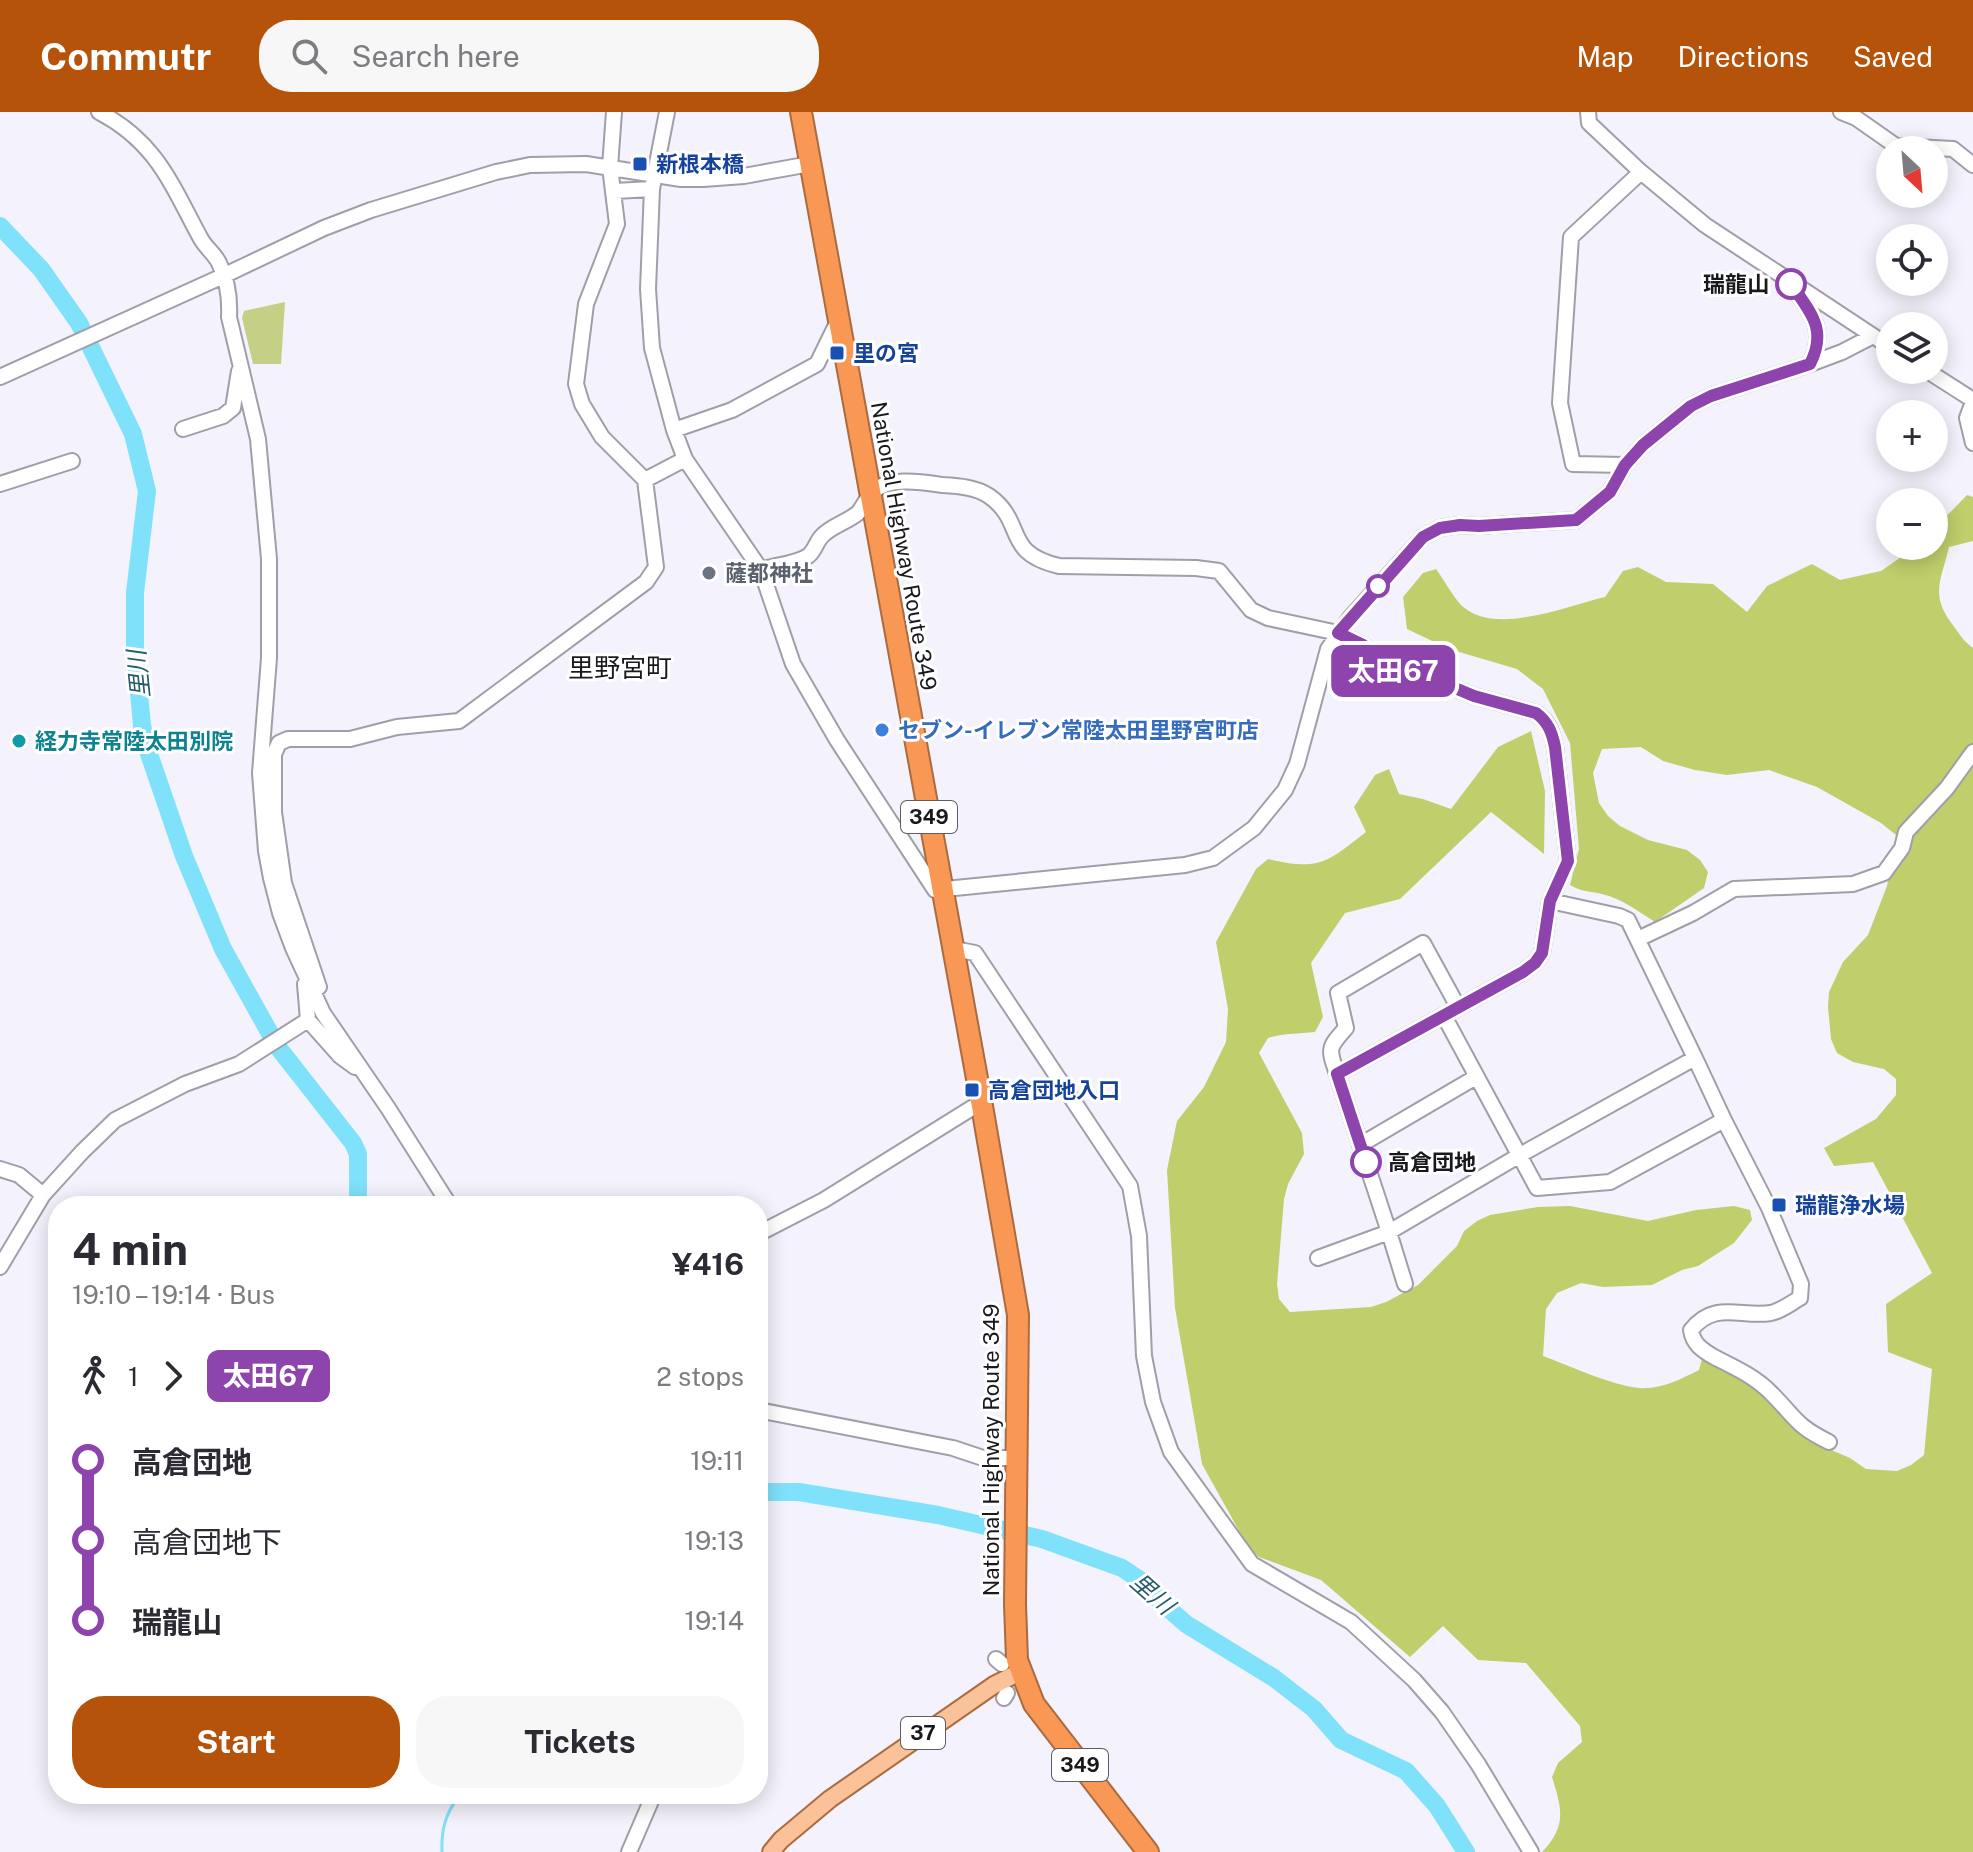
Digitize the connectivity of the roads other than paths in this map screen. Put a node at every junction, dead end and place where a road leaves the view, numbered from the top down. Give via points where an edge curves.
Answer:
1 (99, 112) edge
2 (614, 112) edge
3 (667, 112) edge
4 (801, 112) edge
5 (1588, 112) edge
6 (1841, 112) edge
7 (810, 164) junction
8 (1973, 165) edge
9 (610, 167) junction
10 (1641, 172) junction
11 (654, 182) junction
12 (615, 191) junction
13 (221, 277) junction
14 (1790, 283) junction
15 (839, 319) junction
16 (1873, 336) junction
17 (1876, 338) edge
18 (1810, 364) junction
19 (240, 366) junction
20 (0, 377) edge
21 (1947, 384) edge
22 (1973, 401) edge
23 (183, 429) dead end
24 (674, 430) junction
25 (1973, 443) edge
26 (685, 459) junction
27 (72, 461) dead end
28 (1625, 465) junction
29 (645, 480) junction
30 (0, 484) edge
31 (870, 495) junction
32 (761, 570) junction
33 (1338, 633) junction
34 (1973, 752) edge
35 (274, 754) junction
36 (260, 793) junction
37 (942, 891) junction
38 (1550, 901) junction
39 (1638, 939) junction
40 (954, 949) junction
41 (305, 974) junction
42 (1458, 1007) junction
43 (1444, 1016) junction
44 (327, 1018) junction
45 (304, 1021) junction
46 (1695, 1058) junction
47 (365, 1074) junction
48 (1337, 1074) junction
49 (1476, 1077) junction
50 (982, 1106) junction
51 (1724, 1120) junction
52 (1360, 1145) junction
53 (1520, 1155) junction
54 (0, 1169) edge
55 (43, 1195) junction
56 (444, 1196) edge
57 (768, 1229) edge
58 (1389, 1232) junction
59 (1318, 1258) dead end
60 (0, 1267) edge
61 (1405, 1284) dead end
62 (768, 1412) edge
63 (1829, 1442) dead end
64 (1017, 1466) junction
65 (1006, 1665) junction
66 (650, 1804) edge
67 (629, 1852) edge
68 (771, 1852) edge
69 (1148, 1852) edge
70 (1531, 1852) edge

1 - 13 street via 131,132 155,157 219,263
2 - 9 street
3 - 11 street
4 - 7 highway, National Highway Route 349 / 349
5 - 10 street via 1589,123
6 - 8 street via 1896,146 1953,149
7 - 11 street via 744,176
7 - 15 highway, National Highway Route 349 / 349
9 - 11 street
9 - 12 street
9 - 13 street via 530,165 482,176 324,228
10 - 14 street via 1705,225
10 - 28 street via 1571,237 1560,403 1573,464
11 - 12 street
11 - 24 street via 648,248 652,348
12 - 29 street via 617,224 586,304 576,384 602,437
13 - 19 street
13 - 20 street
14 - 16 street
14 - 18 street via 1817,324
15 - 24 street via 817,364 732,410
15 - 31 highway, National Highway Route 349 / 349
16 - 17 street
16 - 18 street
18 - 28 street via 1691,406
19 - 23 street via 233,408
19 - 36 street via 258,439 269,559
21 - 22 street
22 - 25 street via 1967,418
24 - 26 street
26 - 29 street
26 - 32 street
27 - 30 street
28 - 33 street via 1610,492 1576,520 1460,525 1423,537
29 - 35 street via 656,567 646,582 459,721 397,727 350,739 288,739
31 - 32 street via 859,511 823,534 805,558
31 - 33 street via 879,487 907,482 968,487 1001,507 1020,545 1041,562 1219,571 1251,610
31 - 37 highway, National Highway Route 349 / 349
32 - 37 street via 793,664 929,884
33 - 37 street via 1328,649 1285,790 1254,828 1213,858
33 - 38 street via 1363,645 1393,671 1545,719 1555,747 1568,861
34 - 39 street via 1906,832 1902,848 1884,873 1853,884 1734,889
35 - 36 street
35 - 44 street via 274,812 284,883
36 - 41 street via 271,878
37 - 40 highway, National Highway Route 349 / 349
38 - 39 street via 1619,916 1628,920
38 - 42 street via 1542,953 1535,963
39 - 46 street
40 - 50 highway, National Highway Route 349 / 349
40 - 70 street via 975,953 1130,1186 1139,1236 1144,1356 1157,1417 1171,1452 1252,1564 1351,1622 1414,1680 1478,1764
41 - 44 street
41 - 45 street
42 - 43 street
42 - 48 street via 1423,943 1338,993 1346,1028 1331,1045
43 - 48 street
43 - 49 street
44 - 47 street
45 - 47 street
45 - 55 street via 239,1064 115,1120
46 - 51 street
46 - 53 street
47 - 56 street
48 - 52 street
49 - 52 street
49 - 53 street
50 - 57 street
50 - 64 highway, National Highway Route 349 / 349 via 1018,1315
51 - 53 street via 1610,1182 1537,1188
51 - 63 street via 1769,1208 1801,1284 1800,1298 1766,1313 1715,1314 1698,1321 1692,1337 1700,1350 1772,1393 1804,1430
52 - 58 street
53 - 58 street
54 - 55 street via 19,1175
55 - 60 street
58 - 59 street
58 - 61 street
62 - 64 street via 953,1448
64 - 65 highway, National Highway Route 349 / 349 via 1015,1638
65 - 68 main road, 37 via 994,1685 830,1799
65 - 69 highway, National Highway Route 349 / 349
66 - 67 street

